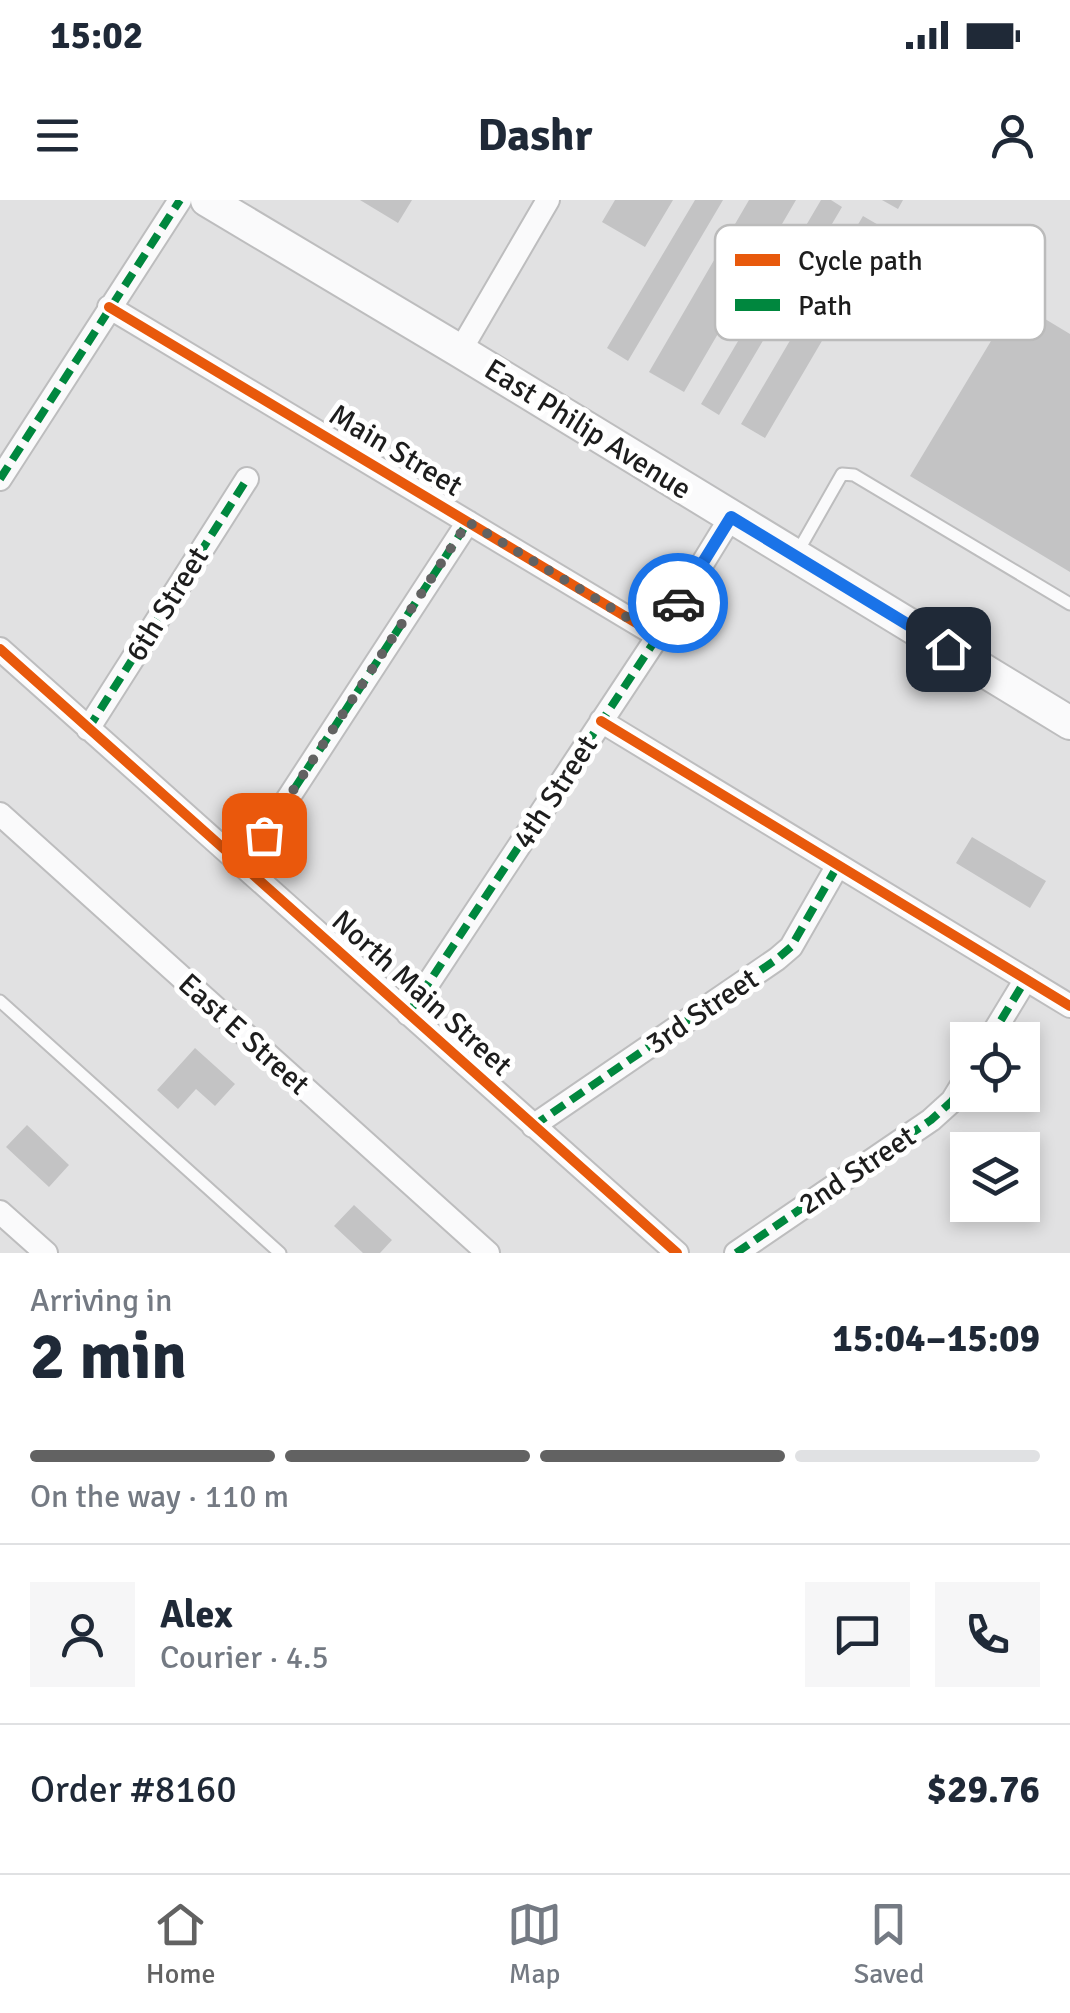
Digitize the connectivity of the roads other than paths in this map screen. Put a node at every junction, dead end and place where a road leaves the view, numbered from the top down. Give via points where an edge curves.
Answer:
1 (180, 200) edge
2 (207, 200) edge
3 (548, 200) edge
4 (110, 307) junction
5 (460, 351) junction
6 (0, 479) edge
7 (246, 479) dead end
8 (731, 517) junction
9 (468, 522) junction
10 (795, 556) junction
11 (1070, 604) edge
12 (658, 636) junction
13 (0, 650) edge
14 (601, 720) junction
15 (1070, 723) edge
16 (88, 729) junction
17 (0, 814) edge
18 (838, 865) junction
19 (244, 866) junction
20 (1026, 978) junction
21 (0, 1000) edge
22 (1070, 1006) edge
23 (408, 1014) junction
24 (1000, 1022) edge
25 (950, 1102) edge
26 (533, 1126) junction
27 (0, 1212) edge
28 (46, 1253) edge
29 (280, 1253) edge
30 (488, 1253) edge
31 (677, 1253) edge
32 (736, 1253) edge

1 - 4 street
2 - 5 main road, East Philip Avenue
3 - 5 street
4 - 6 street
4 - 9 street, Main Street
5 - 8 main road, East Philip Avenue
7 - 16 street, 6th Street
8 - 10 main road, East Philip Avenue
8 - 12 street, 4th Street
9 - 12 street, Main Street
9 - 19 street
10 - 11 lane via 842,474 854,475
10 - 15 main road, East Philip Avenue
12 - 14 street, 4th Street
13 - 16 street, North Main Street
14 - 18 street
14 - 23 street, 4th Street
16 - 19 street, North Main Street
17 - 30 street, East E Street
18 - 20 street
18 - 26 street, 3rd Street via 791,947
19 - 23 street, North Main Street
20 - 22 street
20 - 24 street
21 - 29 lane
23 - 26 street, North Main Street
25 - 32 street, 2nd Street
26 - 31 street, North Main Street
27 - 28 street

